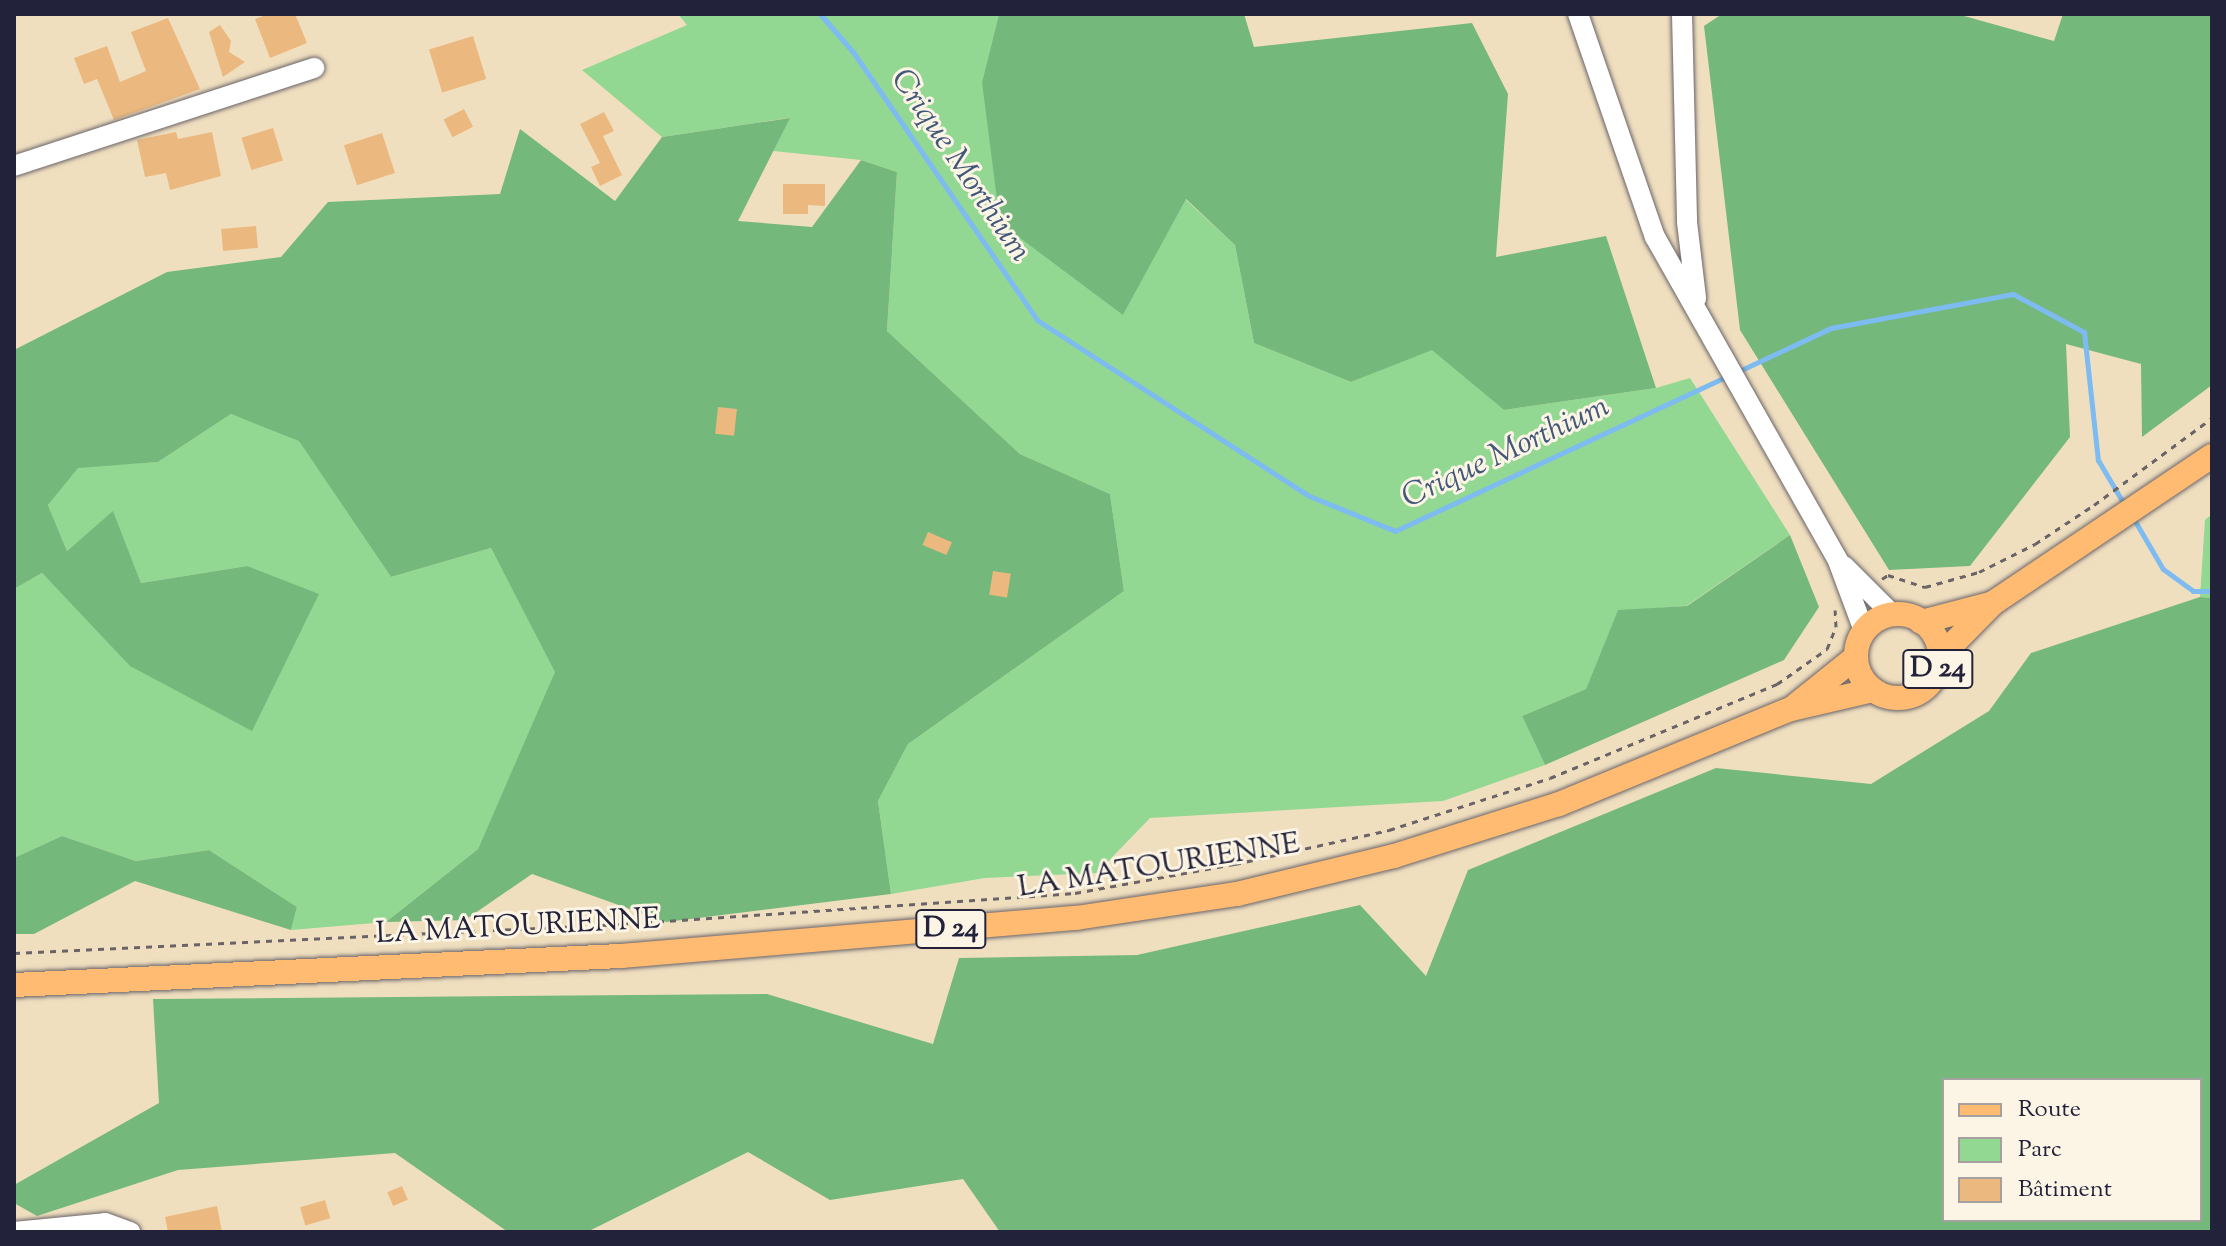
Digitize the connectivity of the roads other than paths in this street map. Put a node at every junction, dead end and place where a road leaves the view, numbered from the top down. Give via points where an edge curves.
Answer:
1 (1578, 14) edge
2 (1682, 14) edge
3 (314, 68) dead end
4 (14, 166) edge
5 (1697, 306) junction
6 (2212, 456) edge
7 (1858, 591) junction
8 (1993, 603) junction
9 (1893, 615) junction
10 (1921, 622) junction
11 (1864, 631) junction
12 (1856, 657) junction
13 (1940, 657) junction
14 (1873, 690) junction
15 (1791, 709) junction
16 (79, 983) junction
17 (14, 985) edge
18 (14, 994) edge
19 (14, 1232) edge
20 (130, 1232) edge

1 - 5 street via 1655,237
2 - 5 street via 1687,222
3 - 4 street
5 - 7 street
6 - 8 main road, D 24
7 - 9 street
7 - 11 street
8 - 10 main road, D 24
8 - 13 main road, D 24
9 - 10 main road, D 24
9 - 11 main road, D 24
10 - 13 main road, D 24 via 1938,643
11 - 12 main road, D 24
12 - 14 main road, D 24
12 - 15 main road, LA MATOURIENNE / D 24
13 - 14 main road, D 24 via 1932,681 1910,696 1897,698
14 - 15 main road, LA MATOURIENNE / D 24
15 - 16 main road, LA MATOURIENNE / D 24 via 1559,804 1394,856 1237,894 1076,918 637,955
16 - 17 main road, LA MATOURIENNE / D 24
16 - 18 main road, LA MATOURIENNE / D 24
19 - 20 street via 105,1223

